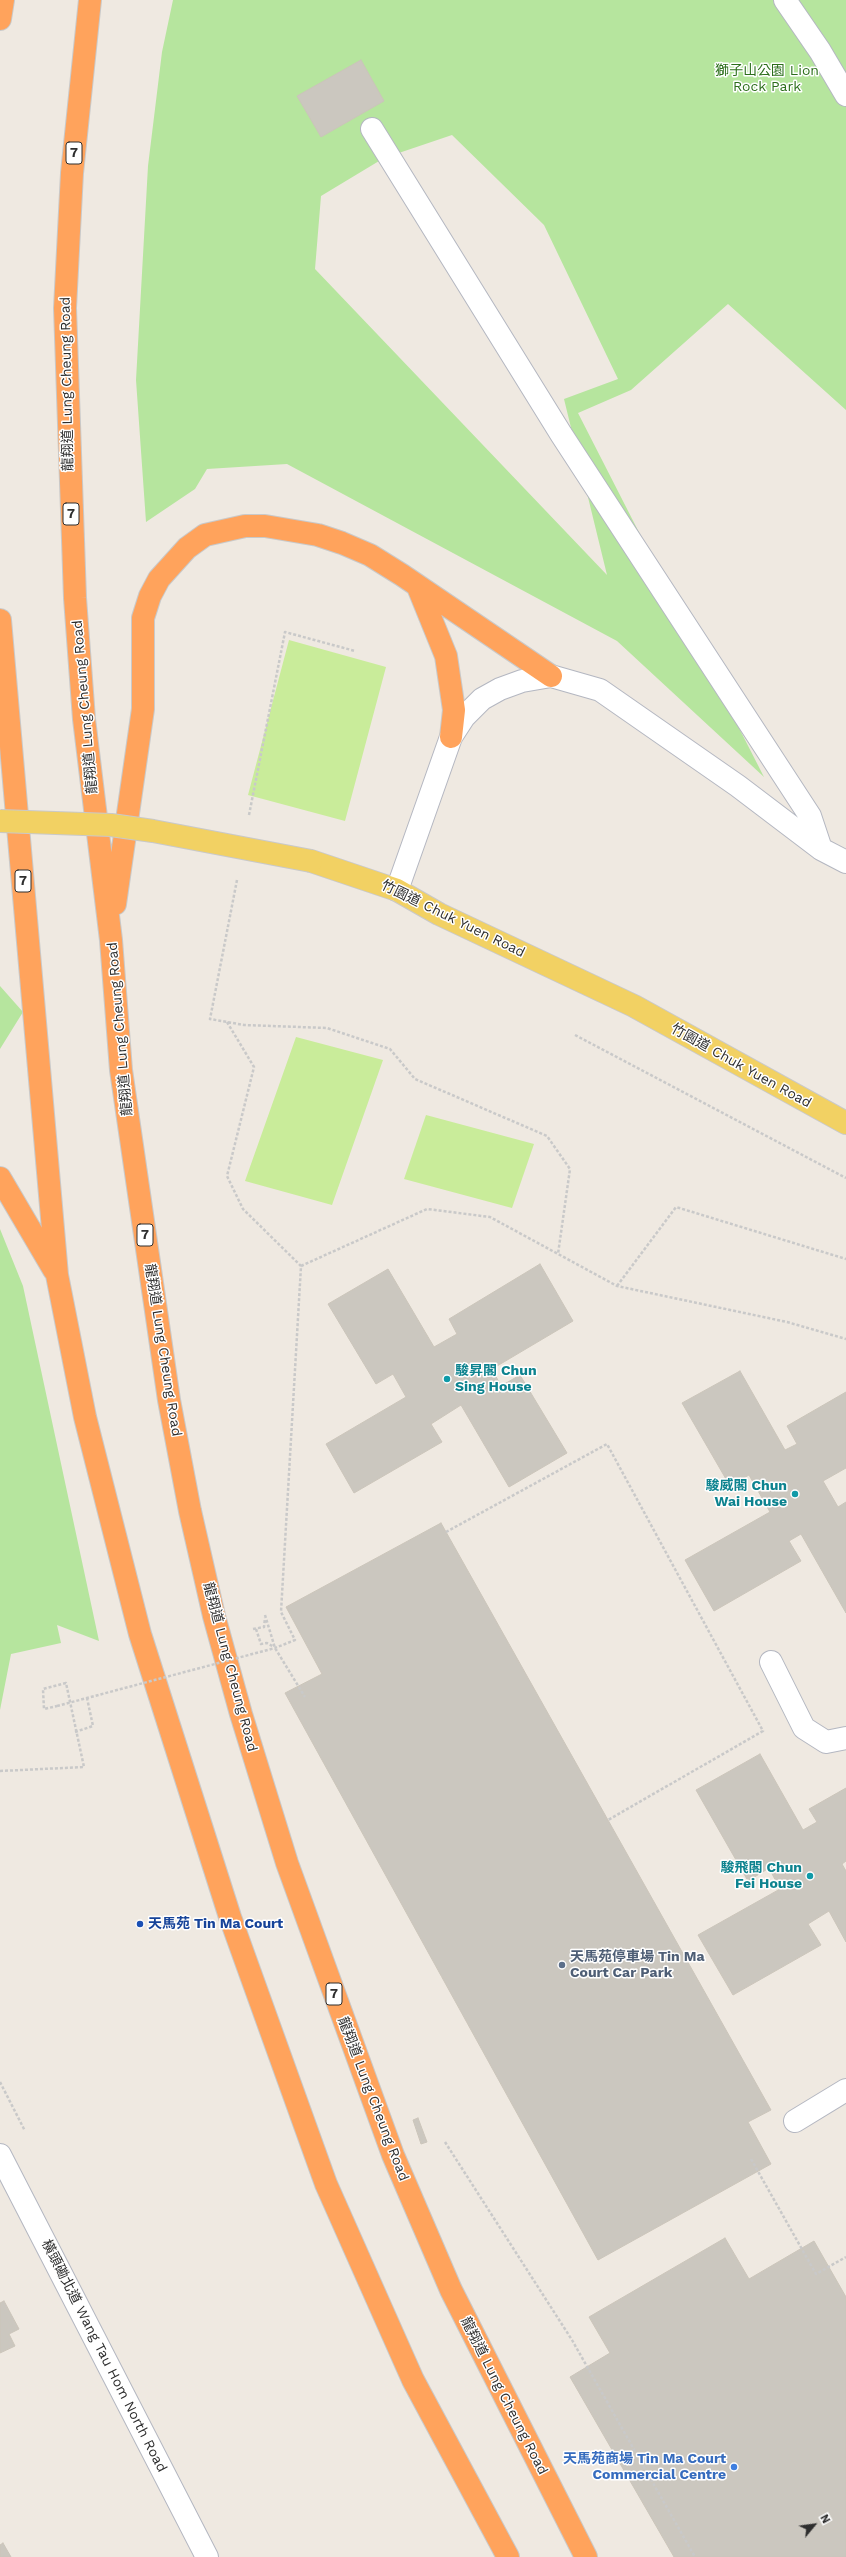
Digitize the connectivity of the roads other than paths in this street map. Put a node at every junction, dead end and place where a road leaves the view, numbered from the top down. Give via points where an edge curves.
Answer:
1 (3, 0) edge
2 (90, 0) edge
3 (785, 0) edge
4 (0, 19) edge
5 (846, 95) edge
6 (372, 128) dead end
7 (418, 587) junction
8 (0, 620) edge
9 (551, 676) junction
10 (3, 686) edge
11 (451, 737) junction
12 (0, 821) edge
13 (821, 849) junction
14 (846, 862) edge
15 (388, 886) junction
16 (111, 940) junction
17 (846, 1123) edge
18 (0, 1178) edge
19 (57, 1275) junction
20 (770, 1662) dead end
21 (846, 1738) edge
22 (846, 2090) edge
23 (795, 2121) dead end
24 (0, 2155) edge
25 (207, 2557) edge
26 (508, 2557) edge
27 (586, 2557) edge

1 - 4 highway
2 - 16 highway, 龍翔道 Lung Cheung Road / 7 via 78,100 67,240 66,346 70,497 84,720
3 - 5 street
6 - 13 street via 561,434 810,816
7 - 9 highway
7 - 11 highway via 446,656 454,704
7 - 16 highway via 370,555 342,543 265,526 245,526 205,535 173,562 150,596 143,618 143,709
8 - 10 highway, 7
9 - 11 street via 500,688 482,699 464,717
9 - 13 street via 600,690 738,786
10 - 19 highway, 7
11 - 15 street
12 - 15 main road, 竹園道 Chuk Yuen Road, bridge via 111,825 153,831 311,861
13 - 14 street
15 - 17 main road, 竹園道 Chuk Yuen Road via 439,914 634,1006
16 - 27 highway, 龍翔道 Lung Cheung Road / 7 via 121,1070 169,1400 214,1616 241,1714 295,1887 398,2169 454,2297
18 - 19 highway
19 - 26 highway, 7 via 84,1417 140,1634 230,1917 290,2089 326,2184 410,2373
20 - 21 street via 804,1728 826,1742
22 - 23 street
24 - 25 street, 橫頭磡北道 Wang Tau Hom North Road

